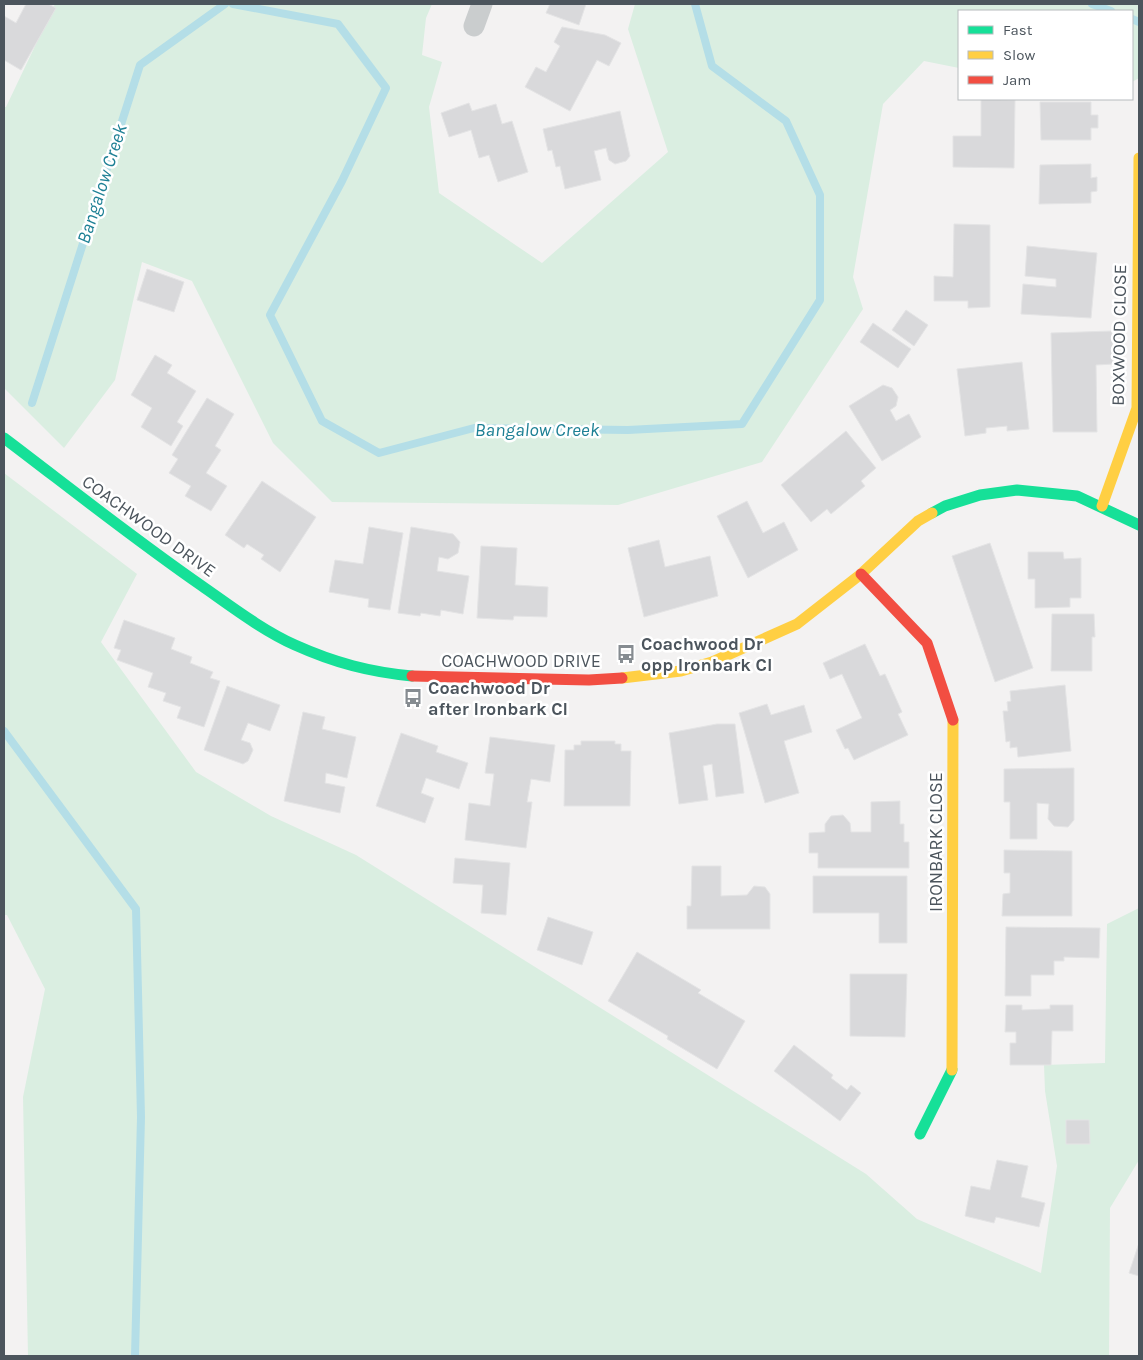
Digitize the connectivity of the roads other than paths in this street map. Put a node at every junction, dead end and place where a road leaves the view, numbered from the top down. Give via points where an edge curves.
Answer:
1 (482, 4) edge
2 (474, 26) dead end
3 (1139, 158) edge
4 (4, 438) edge
5 (1102, 506) junction
6 (1139, 525) edge
7 (861, 574) junction
8 (920, 1134) dead end

1 - 2 street
3 - 5 street, BOXWOOD CLOSE via 1136,408
4 - 7 street, COACHWOOD DRIVE via 149,549 260,626 336,661 372,672 433,678 589,680 645,678 682,671 712,662 797,624
5 - 6 street, COACHWOOD DRIVE
5 - 7 street, COACHWOOD DRIVE via 1076,496 1044,492 1017,490 980,495 945,506 918,521
7 - 8 street, IRONBARK CLOSE via 928,643 954,722 953,1068

